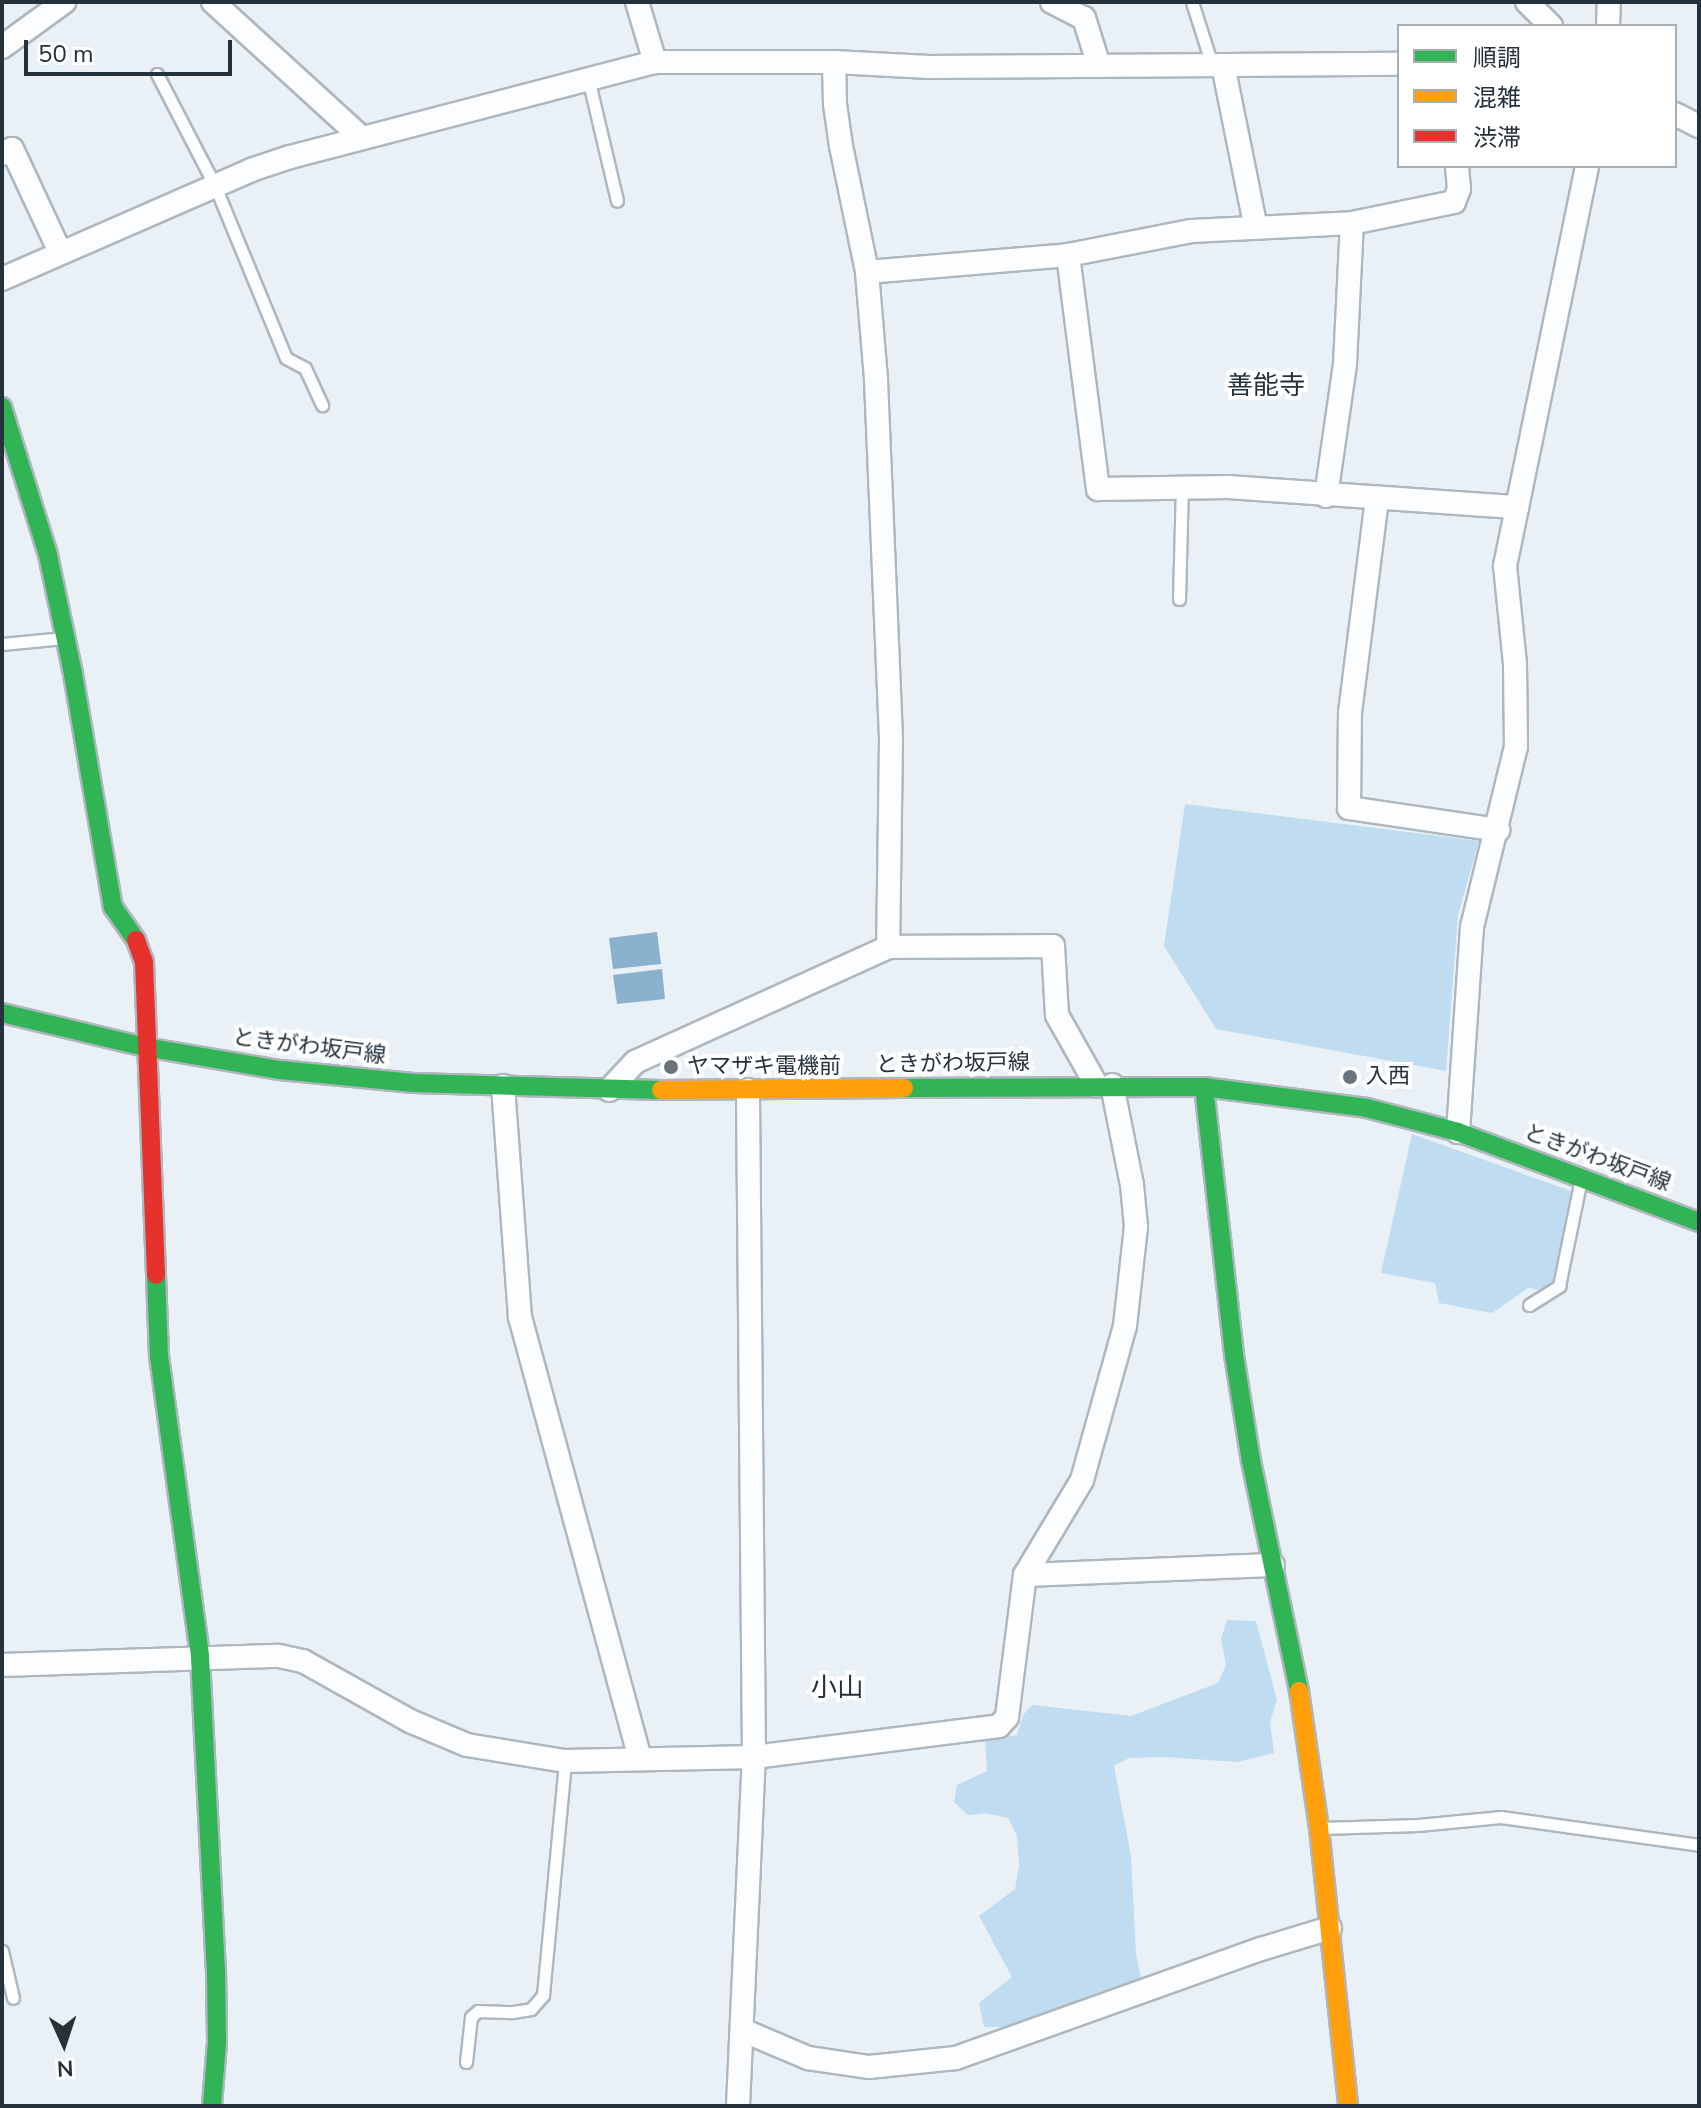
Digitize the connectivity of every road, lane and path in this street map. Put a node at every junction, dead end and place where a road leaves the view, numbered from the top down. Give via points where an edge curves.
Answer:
1 (64, 2) edge
2 (213, 2) edge
3 (637, 2) edge
4 (1052, 2) edge
5 (1192, 2) edge
6 (1527, 2) edge
7 (1609, 2) edge
8 (1549, 24) edge
9 (1608, 24) edge
10 (2, 47) edge
11 (655, 62) junction
12 (834, 62) junction
13 (1397, 64) edge
14 (1218, 65) junction
15 (1099, 66) junction
16 (157, 74) dead end
17 (588, 78) junction
18 (1677, 115) edge
19 (1699, 126) edge
20 (361, 137) junction
21 (2, 154) edge
22 (1457, 168) edge
23 (1587, 168) edge
24 (215, 186) junction
25 (617, 201) dead end
26 (1352, 223) junction
27 (1256, 228) junction
28 (60, 252) junction
29 (1068, 255) junction
30 (867, 272) junction
31 (2, 279) edge
32 (322, 405) dead end
33 (2, 407) edge
34 (1182, 488) junction
35 (1326, 496) junction
36 (1377, 499) junction
37 (1517, 507) junction
38 (1179, 599) dead end
39 (65, 638) junction
40 (2, 644) edge
41 (1498, 830) junction
42 (888, 947) junction
43 (2, 1013) edge
44 (145, 1047) junction
45 (1104, 1085) junction
46 (503, 1086) junction
47 (1204, 1087) junction
48 (609, 1090) junction
49 (748, 1090) junction
50 (1458, 1132) junction
51 (1581, 1178) junction
52 (1699, 1222) edge
53 (1529, 1305) dead end
54 (1273, 1565) junction
55 (1025, 1575) junction
56 (200, 1657) junction
57 (2, 1665) edge
58 (754, 1757) junction
59 (640, 1759) junction
60 (565, 1761) junction
61 (1319, 1828) junction
62 (1699, 1845) edge
63 (1330, 1928) junction
64 (2, 1951) edge
65 (13, 1998) dead end
66 (742, 2030) junction
67 (466, 2062) dead end
68 (212, 2106) edge
69 (738, 2106) edge
70 (1348, 2106) edge

1 - 10 street
2 - 20 street
3 - 11 street
4 - 15 street via 1084,18
5 - 14 lane
6 - 8 street
7 - 9 street
11 - 12 street
11 - 17 street
12 - 15 street
12 - 30 street via 841,146
13 - 14 street
14 - 15 street
14 - 27 street
16 - 24 lane
17 - 20 street
17 - 25 lane
18 - 19 street
20 - 24 street
21 - 28 street via 12,149
22 - 26 street via 1454,202
23 - 37 street
24 - 28 street
24 - 32 lane via 286,358 305,368
26 - 27 street
26 - 35 street via 1345,364
27 - 29 street via 1191,231
28 - 31 street
29 - 30 street
29 - 34 street via 1098,489
30 - 42 street via 891,725
33 - 39 street via 48,555
34 - 35 street
34 - 38 lane
35 - 36 street
36 - 37 street
36 - 41 street via 1350,712 1349,808
37 - 41 street via 1505,566 1515,664 1516,747
39 - 40 lane
39 - 44 street via 113,907 144,962
41 - 50 street via 1472,927
42 - 45 street via 1053,946 1057,1015
42 - 48 street via 635,1062
43 - 44 street, ときがわ坂戸線
44 - 46 street, ときがわ坂戸線 via 344,1078
44 - 56 street via 159,1356
45 - 47 street, ときがわ坂戸線
45 - 49 street, ときがわ坂戸線
45 - 55 street via 1132,1185 1136,1227 1125,1326 1082,1480
46 - 48 street, ときがわ坂戸線
46 - 59 street via 520,1317
47 - 50 street, ときがわ坂戸線 via 1367,1108
47 - 54 street via 1234,1355
48 - 49 street, ときがわ坂戸線
49 - 58 street
50 - 51 street, ときがわ坂戸線
51 - 52 street, ときがわ坂戸線
51 - 53 lane via 1559,1286
54 - 55 street
54 - 61 street via 1301,1700
55 - 58 street via 1007,1717 999,1726
56 - 57 street
56 - 60 street via 279,1656 303,1661 410,1721 467,1745
56 - 68 street via 216,1969
58 - 59 street
58 - 66 street
59 - 60 street
60 - 67 lane via 543,1995 531,2009 478,2011 471,2017
61 - 62 lane via 1501,1817
61 - 63 street
63 - 66 street via 956,2058 869,2067 808,2058
63 - 70 street
64 - 65 lane
66 - 69 street

